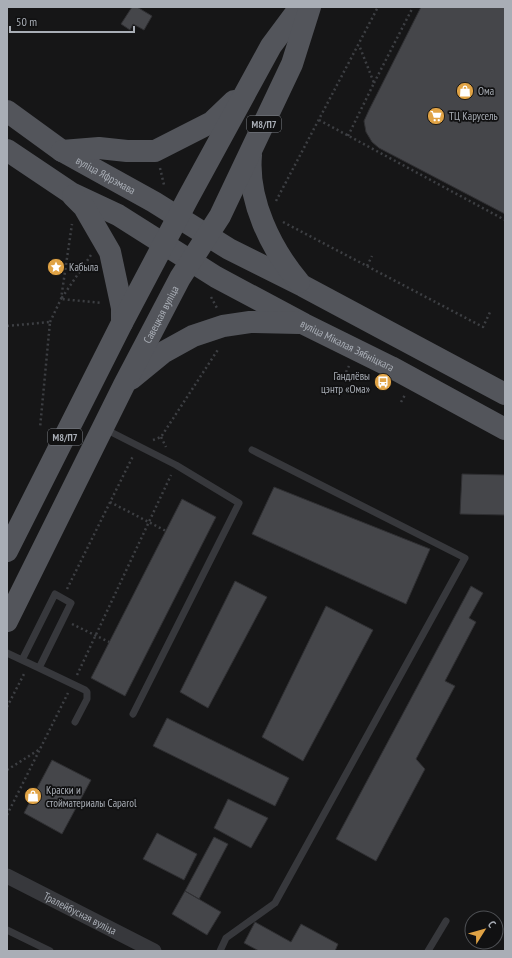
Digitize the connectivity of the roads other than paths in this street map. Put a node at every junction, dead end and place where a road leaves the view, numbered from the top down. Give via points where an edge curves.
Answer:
1 (300, 7) edge
2 (310, 7) edge
3 (254, 79) junction
4 (7, 111) edge
5 (7, 150) edge
6 (62, 151) junction
7 (251, 152) junction
8 (70, 194) junction
9 (178, 217) junction
10 (208, 236) junction
11 (164, 244) junction
12 (191, 261) junction
13 (303, 286) junction
14 (122, 323) junction
15 (304, 324) junction
16 (124, 385) junction
17 (505, 394) edge
18 (103, 428) junction
19 (505, 429) edge
20 (252, 450) dead end
21 (7, 551) edge
22 (7, 621) edge
23 (7, 653) edge
24 (22, 660) junction
25 (39, 668) junction
26 (133, 714) dead end
27 (75, 722) dead end
28 (7, 876) edge
29 (446, 921) dead end
30 (7, 930) edge
31 (50, 951) edge
32 (154, 951) edge
33 (220, 951) edge
34 (428, 951) edge

1 - 3 main road, М8/П7 via 271,46
2 - 7 main road, Савецкая вуліца / М8/П7 via 292,64
3 - 6 main road via 212,122 155,151 99,148
3 - 9 main road, М8/П7
4 - 6 main road, вуліца Яфрэмава
5 - 8 main road
6 - 9 main road, вуліца Яфрэмава
7 - 10 main road, Савецкая вуліца / М8/П7
7 - 13 main road via 250,164 255,197 268,236 289,271
8 - 11 main road via 118,215
8 - 14 main road via 84,206 110,252 122,308
9 - 10 main road, вуліца Яфрэмава
9 - 11 main road, М8/П7
10 - 12 main road, Савецкая вуліца / М8/П7
10 - 13 main road
11 - 12 main road
11 - 14 main road, М8/П7
12 - 15 main road, вуліца Мікалая Зябніцкага
12 - 16 main road, Савецкая вуліца / М8/П7
13 - 17 main road
14 - 21 main road, М8/П7
15 - 16 main road via 250,322 223,326 193,336 164,352
15 - 19 main road, вуліца Мікалая Зябніцкага via 391,367
16 - 18 main road, Савецкая вуліца / М8/П7
18 - 22 main road, Савецкая вуліца / М8/П7
18 - 26 lane via 176,465 239,502
20 - 33 lane via 465,558 274,903 226,938
23 - 24 lane
24 - 25 lane
24 - 25 lane via 55,594 71,603
25 - 27 lane via 85,690 87,695
28 - 32 street, Тралейбусная вуліца
29 - 34 lane
30 - 31 lane

